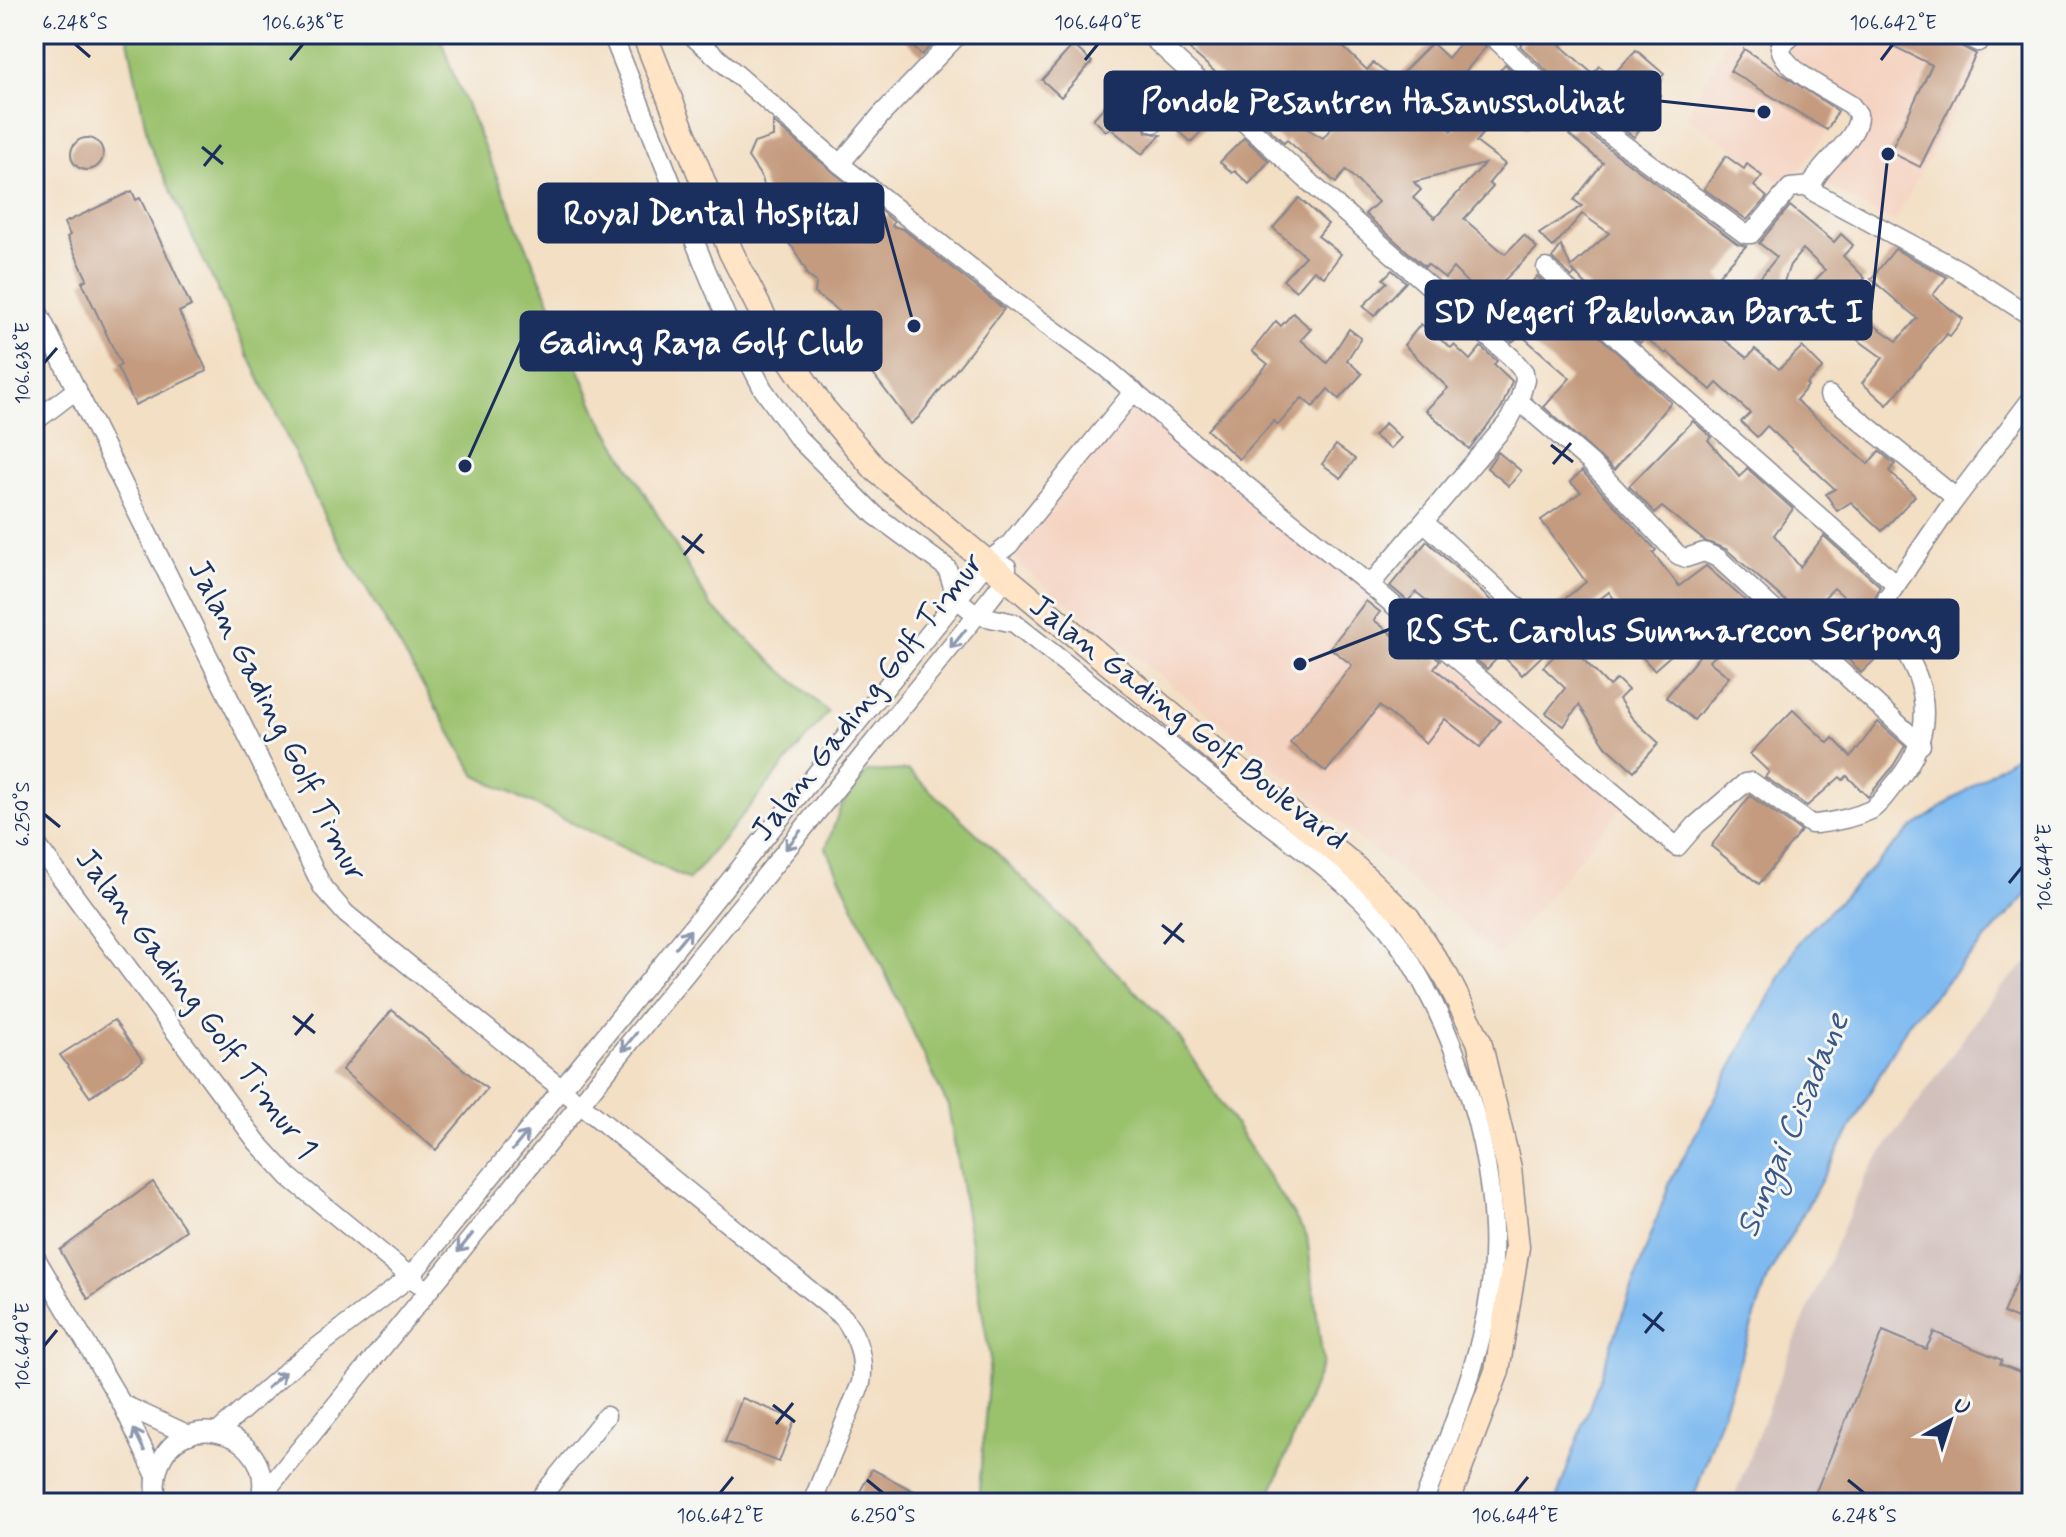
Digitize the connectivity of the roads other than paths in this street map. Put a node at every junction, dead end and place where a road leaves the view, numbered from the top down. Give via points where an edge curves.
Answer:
1 (612, 34) edge
2 (644, 34) edge
3 (690, 34) edge
4 (959, 34) edge
5 (1148, 34) edge
6 (1490, 34) edge
7 (1794, 34) edge
8 (1963, 34) edge
9 (1989, 34) edge
10 (1199, 82) junction
11 (1154, 123) dead end
12 (840, 164) junction
13 (1812, 186) junction
14 (1546, 268) dead end
15 (34, 304) edge
16 (2032, 317) edge
17 (77, 389) junction
18 (1134, 391) junction
19 (1829, 395) dead end
20 (2032, 398) edge
21 (1519, 401) junction
22 (34, 422) edge
23 (1956, 498) junction
24 (1424, 522) junction
25 (1009, 545) junction
26 (987, 562) junction
27 (1006, 578) junction
28 (1896, 584) junction
29 (1370, 585) junction
30 (957, 599) junction
31 (977, 615) junction
32 (1620, 640) dead end
33 (1921, 745) junction
34 (34, 841) edge
35 (563, 1088) junction
36 (579, 1103) junction
37 (34, 1255) edge
38 (410, 1277) junction
39 (428, 1289) junction
40 (122, 1404) junction
41 (606, 1416) dead end
42 (218, 1432) junction
43 (189, 1435) junction
44 (156, 1476) junction
45 (157, 1500) edge
46 (260, 1500) edge
47 (536, 1503) edge
48 (812, 1503) edge
49 (1423, 1503) edge
50 (1447, 1503) edge

1 - 30 street, Jalan Gading Golf Boulevard via 705,267 763,389 798,438 875,515 947,568
2 - 26 main road, Jalan Gading Golf Boulevard via 731,252 772,333 822,407 876,470
3 - 12 street
4 - 12 street
5 - 10 street
6 - 13 street via 1547,88 1745,234 1751,234 1790,188
7 - 13 street via 1780,47 1781,57 1858,114 1857,124
8 - 9 street via 1978,42
10 - 11 street
10 - 21 street via 1518,363 1525,380
12 - 18 street
13 - 16 street via 1814,192 1961,271
14 - 28 street via 1620,341
15 - 17 street, Jalan Gading Golf Timur
17 - 22 street
17 - 35 street, Jalan Gading Golf Timur via 323,888 346,914
18 - 25 street, Jalan Gading Golf Timur
18 - 29 street
19 - 23 street
20 - 23 street
21 - 24 street via 1494,440
21 - 33 street via 1590,462 1678,555 1704,552 1718,558
23 - 28 street
24 - 29 street
24 - 32 street via 1546,633 1594,648
25 - 26 street, Jalan Gading Golf Timur
25 - 27 street, Jalan Gading Golf Timur
26 - 27 main road, Jalan Gading Golf Boulevard
26 - 30 street, Jalan Gading Golf Timur
27 - 31 street, Jalan Gading Golf Timur
27 - 50 main road, Jalan Gading Golf Boulevard via 1350,863 1407,917 1479,1041 1509,1168 1517,1247 1497,1371
28 - 33 street via 1886,608 1919,681
29 - 33 street via 1676,846 1745,783 1752,782 1811,824 1869,810 1906,772
30 - 31 street, Jalan Gading Golf Boulevard
35 -> 30 street, Jalan Gading Golf Timur
31 -> 36 street, Jalan Gading Golf Timur
31 - 49 street, Jalan Gading Golf Boulevard via 1014,623 1330,872 1384,925 1425,987 1456,1055 1473,1110 1492,1212 1491,1281 1480,1343
34 - 38 street, Jalan Gading Golf Timur 1 via 257,1142 289,1177
35 - 36 street
38 -> 35 street, Jalan Gading Golf Timur
36 -> 39 street, Jalan Gading Golf Timur
36 - 48 street via 844,1318 855,1334 864,1366 861,1383
37 - 40 street
38 - 39 street, Jalan Gading Golf Timur 1
42 -> 38 street, Jalan Gading Golf Timur via 290,1368
39 - 46 street, Jalan Gading Golf Timur
40 - 43 street
44 -> 40 street
41 - 47 street
42 - 43 street
42 - 46 street, Jalan Gading Golf Timur via 253,1455 262,1480
43 - 44 street via 173,1444
44 - 45 street

